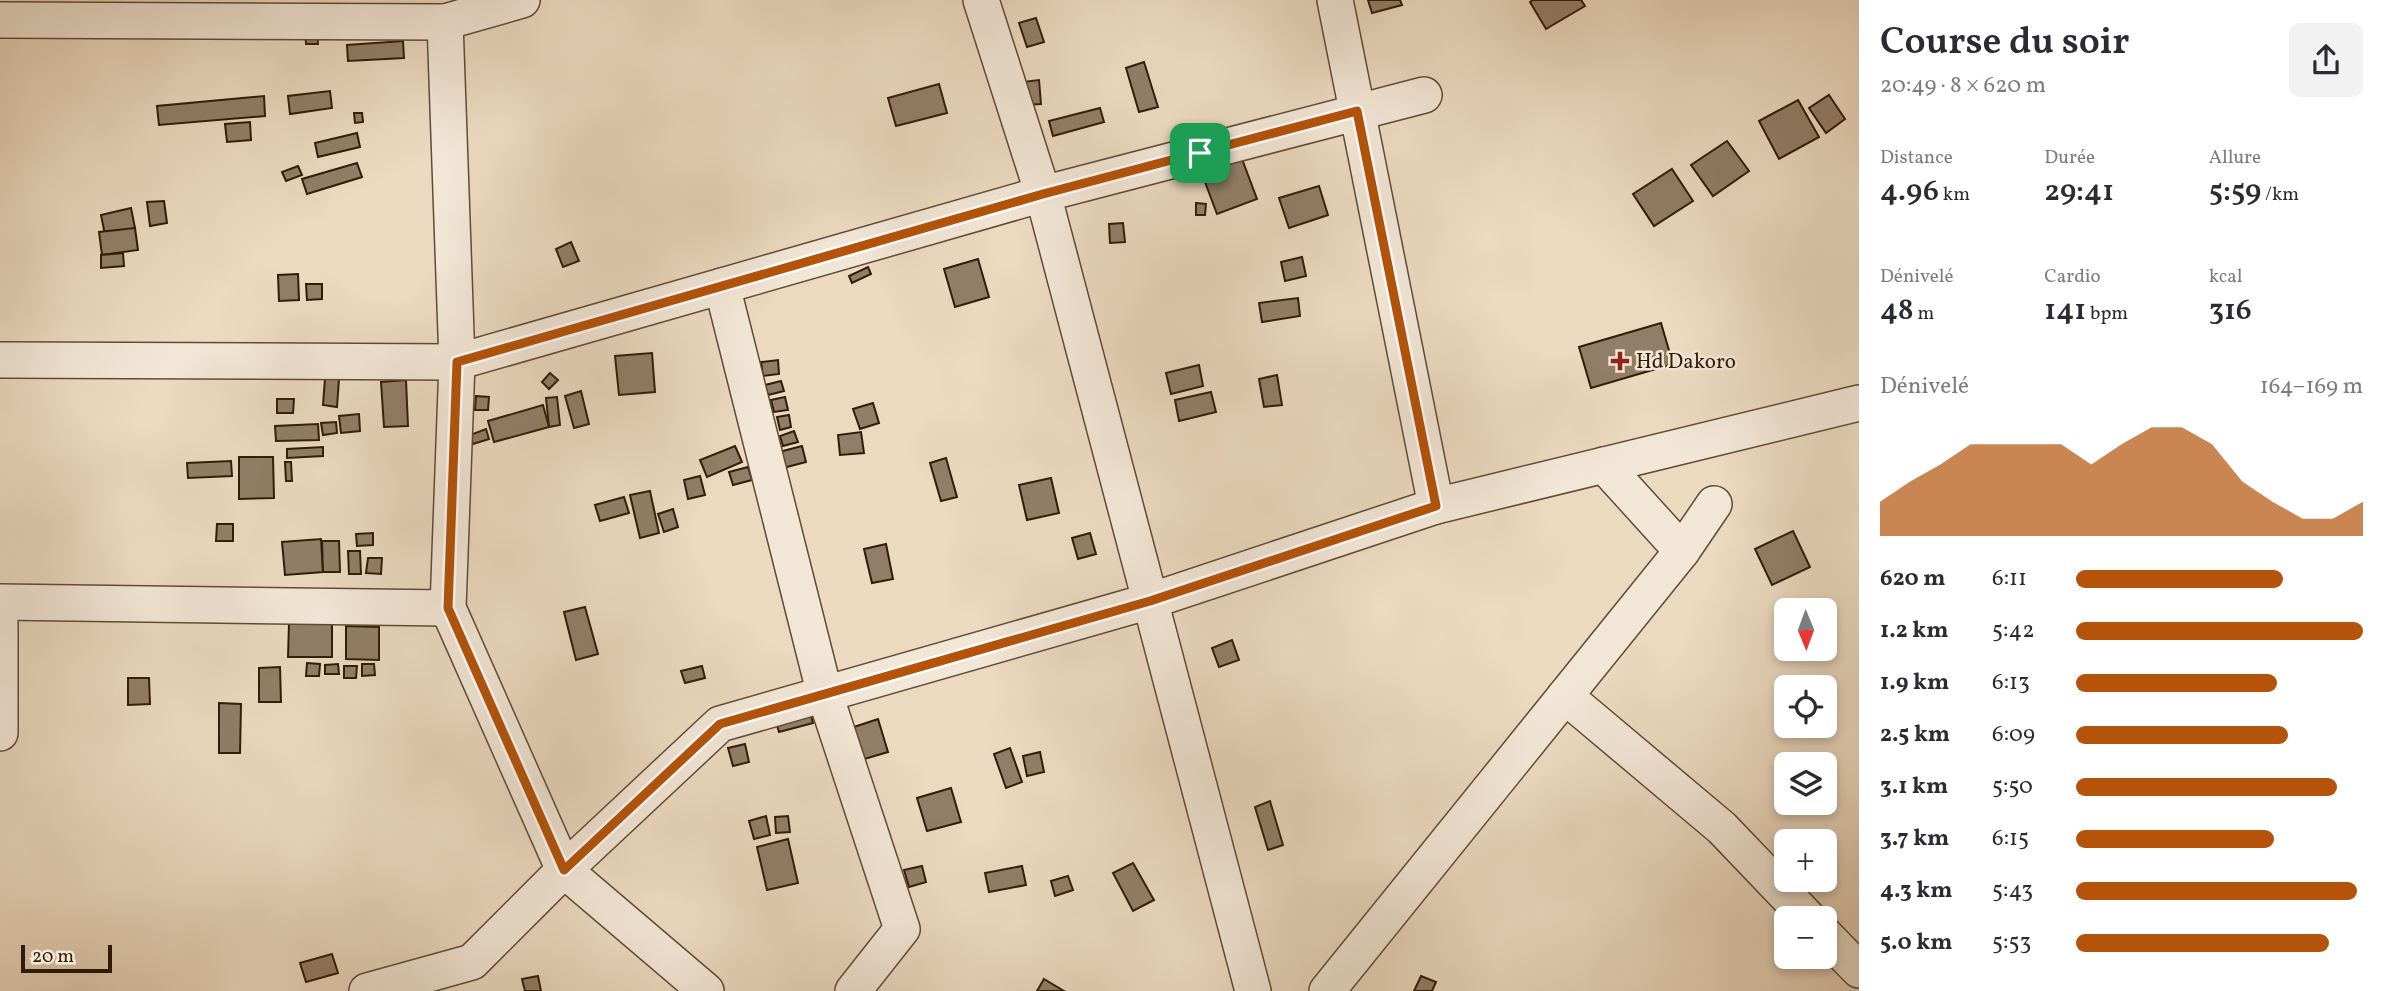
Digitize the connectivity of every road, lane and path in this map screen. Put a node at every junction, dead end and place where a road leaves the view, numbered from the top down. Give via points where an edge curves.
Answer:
1 (523, 0) edge
2 (981, 0) edge
3 (1335, 0) edge
4 (0, 20) edge
5 (445, 22) junction
6 (1424, 95) dead end
7 (1357, 111) junction
8 (1043, 194) junction
9 (722, 286) junction
10 (0, 360) edge
11 (457, 362) junction
12 (1859, 403) edge
13 (1604, 465) junction
14 (1714, 504) dead end
15 (1436, 506) junction
16 (1682, 551) junction
17 (1150, 601) junction
18 (0, 602) edge
19 (448, 608) junction
20 (0, 620) edge
21 (825, 695) junction
22 (1565, 696) junction
23 (0, 729) edge
24 (564, 870) junction
25 (1797, 906) edge
26 (1837, 947) edge
27 (1859, 970) edge
28 (367, 991) edge
29 (706, 991) edge
30 (853, 991) edge
31 (1253, 991) edge
32 (1327, 991) edge

1 - 5 street
2 - 8 street
3 - 7 street
4 - 5 street
5 - 11 street
6 - 7 street
7 - 8 street
7 - 15 street
8 - 9 street
8 - 17 street
9 - 11 street
9 - 21 street
10 - 11 street
11 - 19 street
12 - 13 street
13 - 15 street
13 - 16 street
14 - 16 street
15 - 17 street
16 - 22 street
17 - 21 street
17 - 31 street
18 - 19 street
19 - 24 street
20 - 23 street
21 - 24 street via 720,724
21 - 30 street via 902,929
22 - 25 street via 1722,828
22 - 32 street
24 - 28 street via 472,962
24 - 29 street
26 - 27 street

